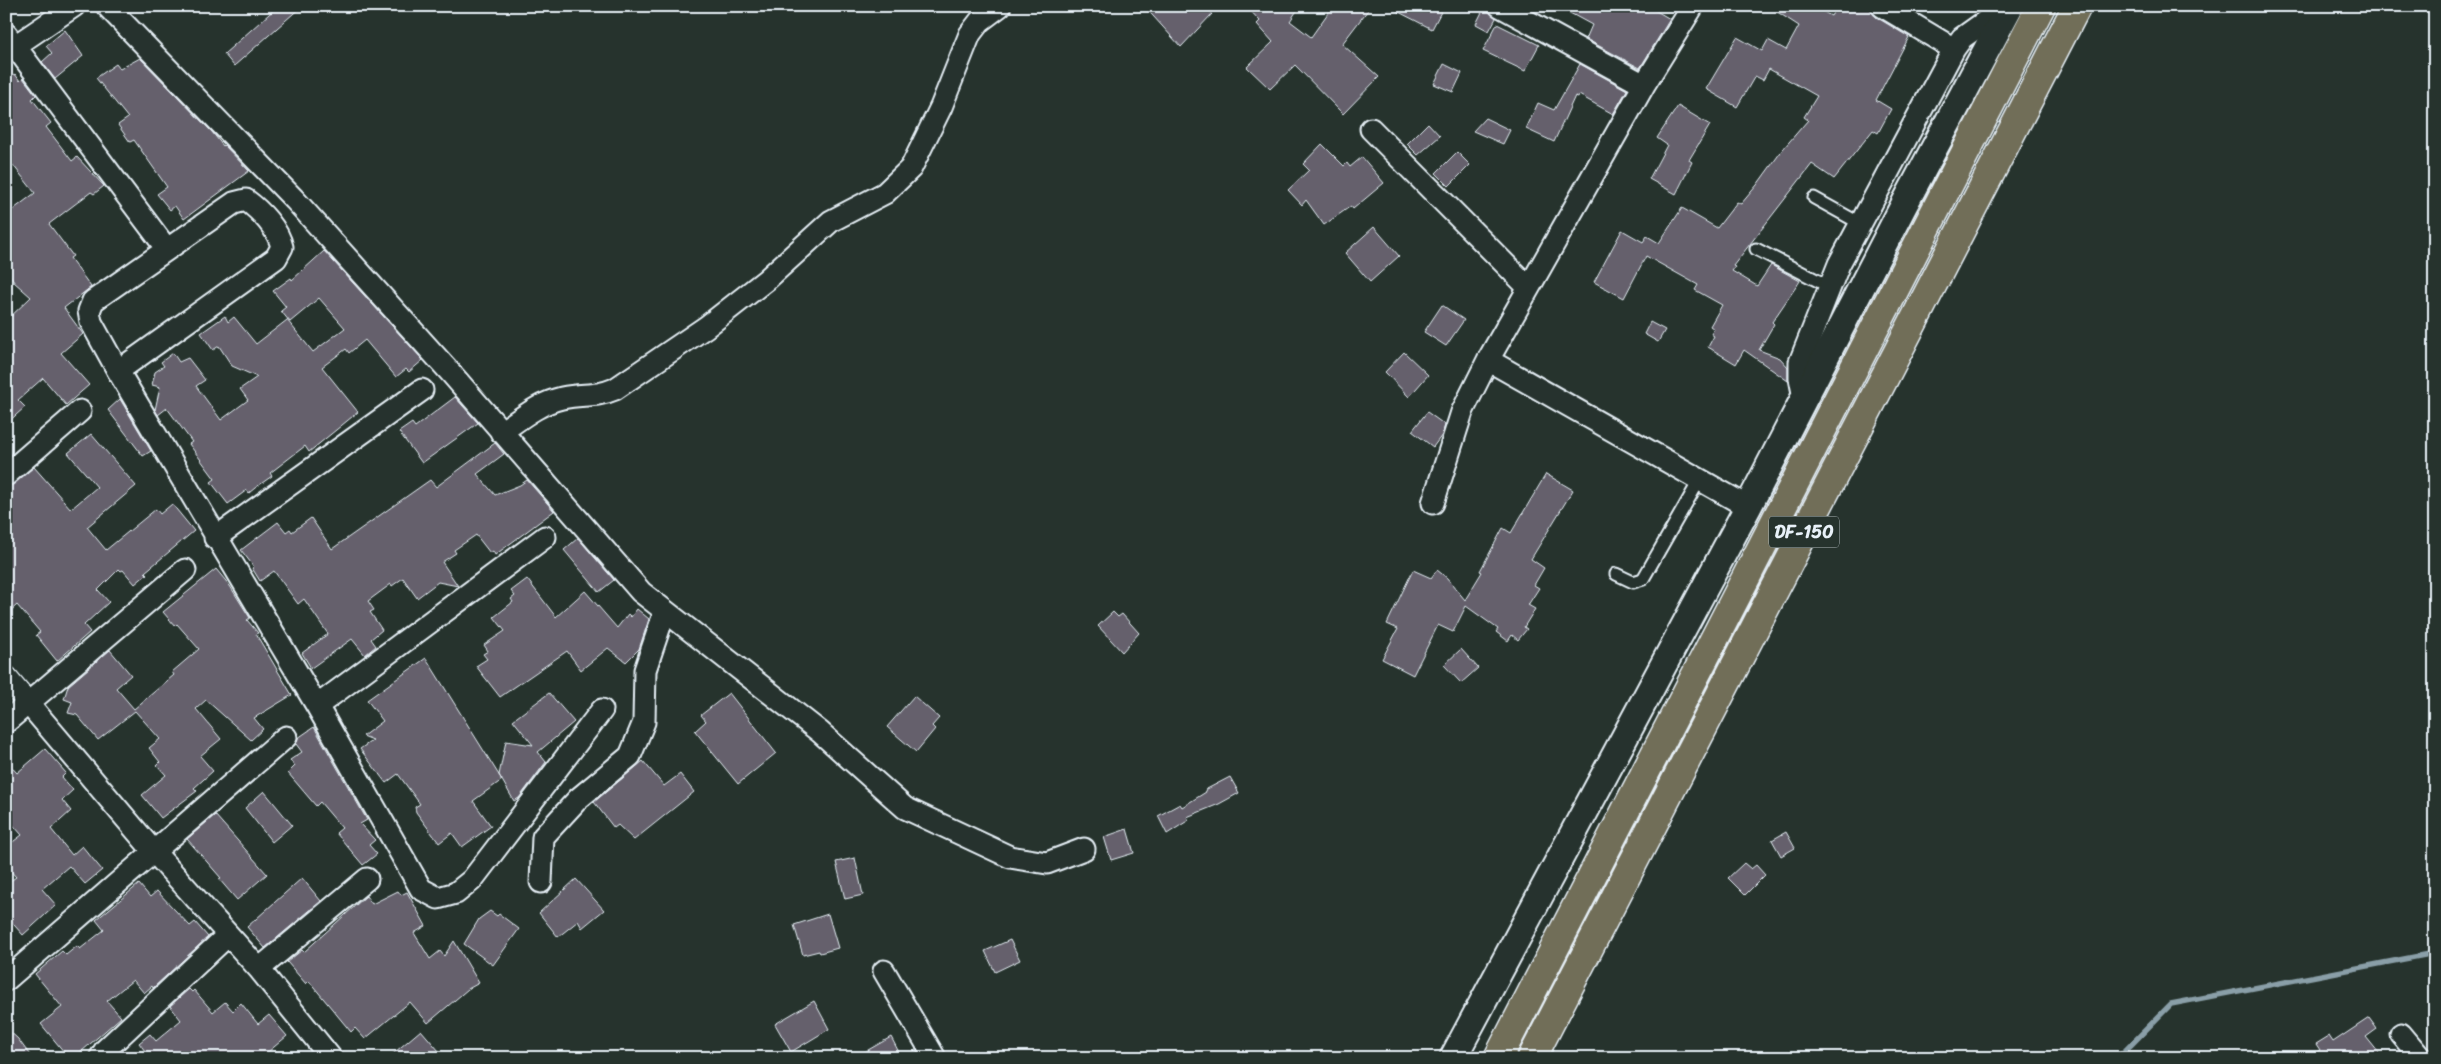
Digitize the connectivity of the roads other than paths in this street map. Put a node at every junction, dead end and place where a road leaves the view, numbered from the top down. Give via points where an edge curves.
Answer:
1 (74, 6) edge
2 (107, 6) edge
3 (1000, 6) edge
4 (1500, 6) edge
5 (1692, 6) edge
6 (1882, 6) edge
7 (2009, 6) edge
8 (2041, 6) edge
9 (2077, 6) edge
10 (9, 44) edge
11 (1954, 49) junction
12 (1644, 85) junction
13 (1371, 129) dead end
14 (1814, 198) dead end
15 (1861, 224) junction
16 (166, 248) junction
17 (1756, 250) dead end
18 (1839, 264) junction
19 (1865, 280) junction
20 (1528, 287) junction
21 (1830, 287) junction
22 (1488, 360) junction
23 (118, 370) junction
24 (422, 390) dead end
25 (1804, 398) junction
26 (80, 411) dead end
27 (501, 432) junction
28 (6, 475) edge
29 (1699, 481) junction
30 (1433, 503) dead end
31 (1748, 507) junction
32 (545, 537) dead end
33 (216, 538) junction
34 (185, 570) dead end
35 (1616, 574) dead end
36 (665, 611) junction
37 (6, 677) edge
38 (28, 702) junction
39 (317, 706) junction
40 (602, 710) dead end
41 (6, 722) edge
42 (286, 737) dead end
43 (1084, 849) dead end
44 (155, 853) junction
45 (367, 879) dead end
46 (541, 882) dead end
47 (228, 935) junction
48 (259, 969) junction
49 (884, 971) dead end
50 (6, 980) edge
51 (2401, 1034) dead end
52 (100, 1058) edge
53 (331, 1058) edge
54 (935, 1058) edge
55 (1454, 1058) edge
56 (1498, 1058) edge
57 (1532, 1058) edge
58 (2421, 1058) edge

1 - 10 street
2 - 27 street via 295,200
3 - 27 street via 980,21 970,34 941,107 911,168 885,193 831,221 766,280 706,328 615,389 599,396 564,397 546,402
4 - 12 street
5 - 12 street
6 - 11 street
7 - 11 street via 1962,38
7 - 19 street
8 - 56 main road, DF-150
9 - 57 main road, DF-150
10 - 16 street
11 - 15 street
12 - 20 street
13 - 20 street
14 - 15 lane
15 - 18 street
16 - 23 street via 93,301 89,311 91,322
16 - 23 street via 234,203 246,200 256,207 280,237 282,247 276,258
17 - 21 lane
18 - 19 street
18 - 21 street
19 - 25 street
20 - 22 street
21 - 25 street via 1800,362
22 - 29 street
22 - 30 street via 1462,412
23 - 33 street
24 - 33 street
25 - 31 street
26 - 28 street
27 - 36 street via 640,592
29 - 31 street
29 - 35 lane via 1643,579 1636,582
31 - 55 street
32 - 39 street
33 - 39 street
34 - 38 street
36 - 43 street via 820,732 905,808 1010,856 1047,863
36 - 46 street via 645,670 644,722 630,756 578,799 543,837
37 - 38 street
38 - 41 street
38 - 44 street
39 - 40 street via 411,875 421,889 438,898 456,894 472,880
42 - 44 street
44 - 47 street
44 - 50 street
45 - 48 street
47 - 48 street
47 - 52 street
48 - 53 street
49 - 54 street
51 - 58 street

